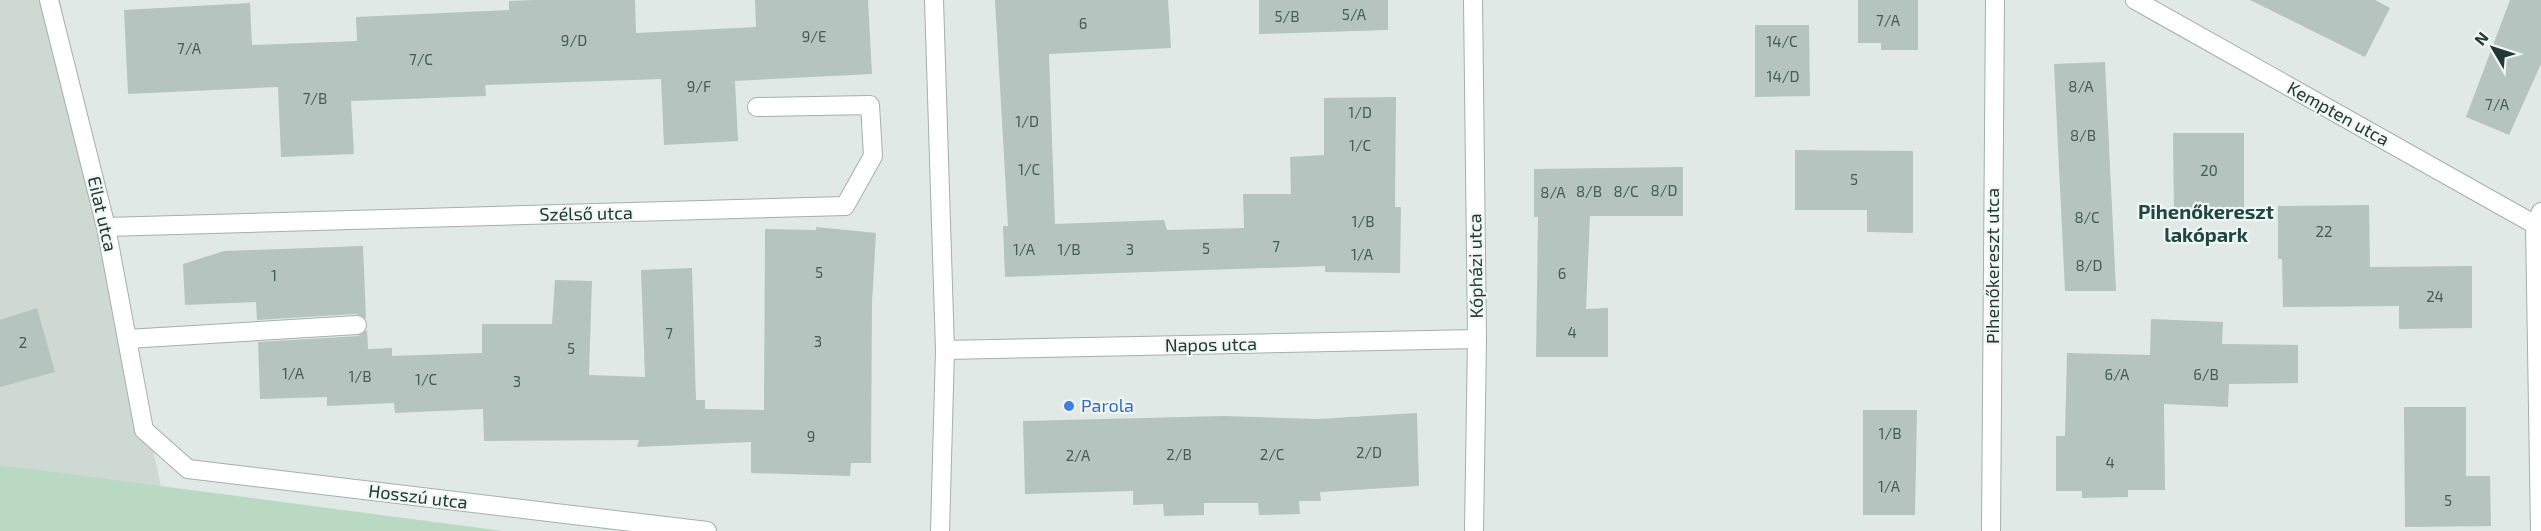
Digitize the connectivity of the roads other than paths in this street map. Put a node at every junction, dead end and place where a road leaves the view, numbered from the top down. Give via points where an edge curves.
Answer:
1 (50, 0) edge
2 (934, 0) edge
3 (1473, 0) edge
4 (1995, 0) edge
5 (2135, 0) edge
6 (757, 107) dead end
7 (2539, 222) edge
8 (106, 227) junction
9 (357, 325) dead end
10 (127, 339) junction
11 (1477, 339) junction
12 (945, 350) junction
13 (144, 430) joint
14 (707, 531) edge
15 (940, 531) edge
16 (1474, 531) edge
17 (1991, 531) edge
18 (2540, 531) edge

1 - 8 street, Eilat utca
2 - 12 street
3 - 11 street, Kópházi utca
4 - 17 street, Pihenőkereszt utca
5 - 7 street, Kempten utca
6 - 8 street, Szélső utca via 870,105 873,156 845,206
7 - 18 street
8 - 10 street, Eilat utca
9 - 10 street
10 - 13 street, Eilat utca
11 - 12 street, Napos utca
11 - 16 street, Kópházi utca
12 - 15 street
13 - 14 street, Hosszú utca via 188,469

